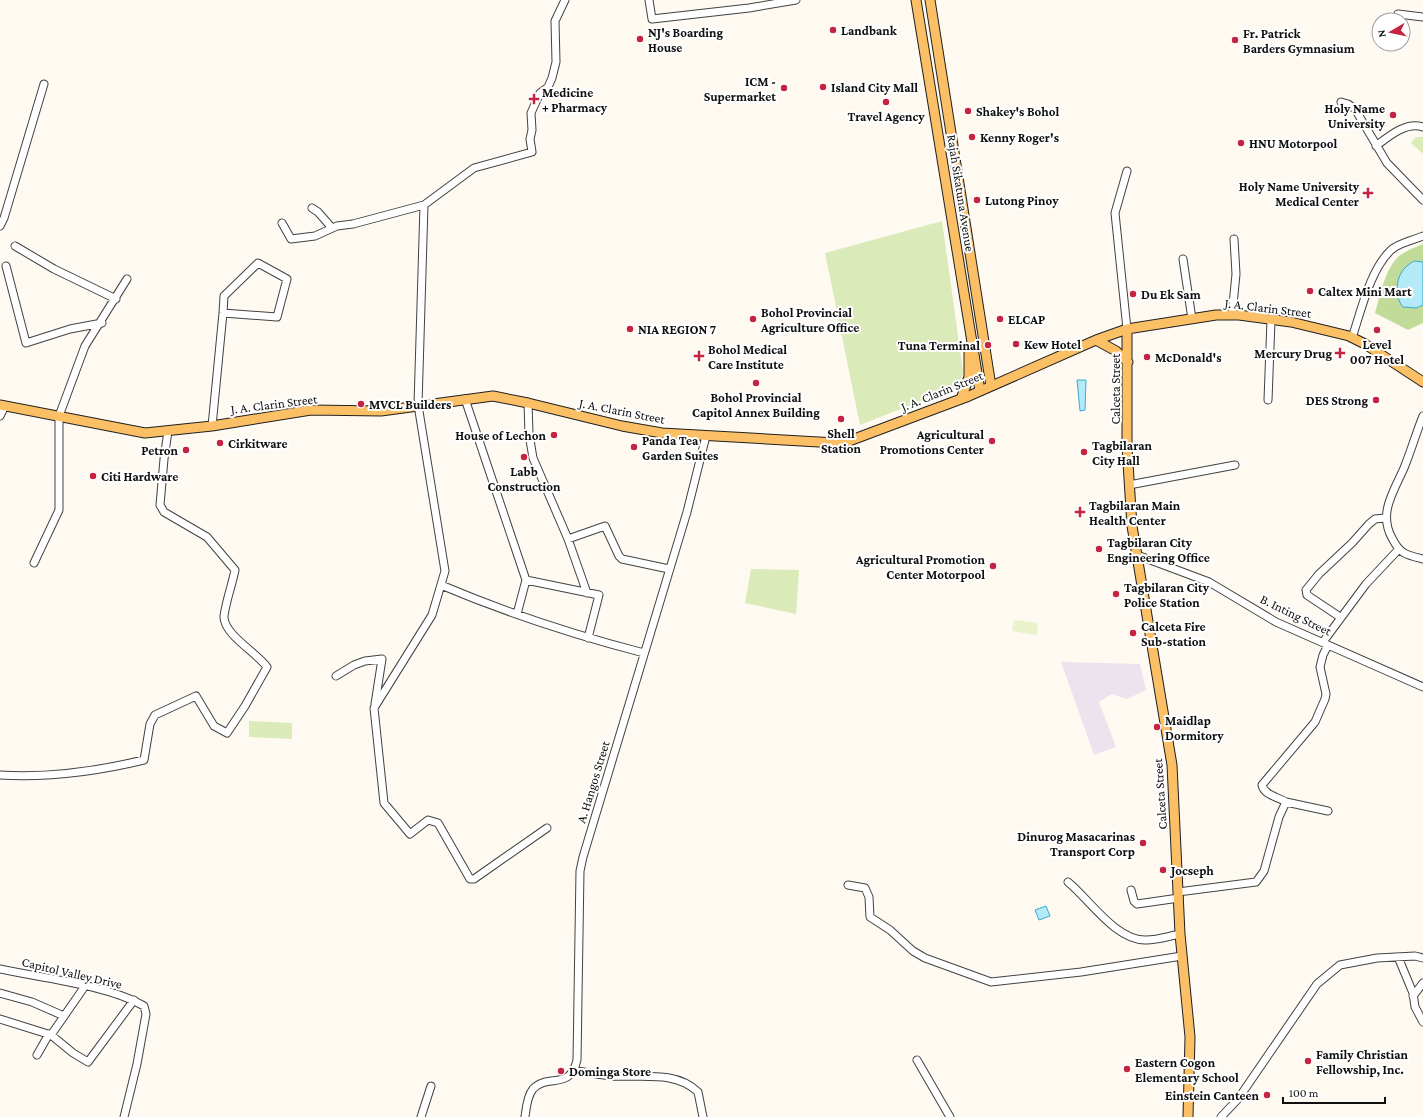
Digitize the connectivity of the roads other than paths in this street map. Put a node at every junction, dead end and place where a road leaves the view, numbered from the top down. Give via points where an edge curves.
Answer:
1 (565, 0) edge
2 (649, 0) edge
3 (796, 0) edge
4 (916, 0) edge
5 (930, 0) edge
6 (764, 2) edge
7 (1411, 16) edge
8 (1423, 17) edge
9 (44, 84) dead end
10 (1341, 102) dead end
11 (1423, 127) edge
12 (1376, 146) junction
13 (1127, 171) dead end
14 (1423, 200) edge
15 (424, 205) junction
16 (312, 208) dead end
17 (964, 221) junction
18 (282, 223) dead end
19 (952, 224) junction
20 (0, 226) edge
21 (332, 228) junction
22 (1423, 236) edge
23 (1234, 239) dead end
24 (15, 246) dead end
25 (1183, 259) dead end
26 (6, 266) dead end
27 (127, 279) dead end
28 (116, 299) junction
29 (223, 313) junction
30 (1232, 314) junction
31 (1192, 319) junction
32 (1271, 320) junction
33 (102, 323) junction
34 (1127, 329) junction
35 (1352, 338) junction
36 (1096, 340) junction
37 (972, 342) junction
38 (1128, 362) junction
39 (1423, 382) edge
40 (991, 386) junction
41 (980, 391) junction
42 (465, 399) junction
43 (961, 399) junction
44 (1268, 400) dead end
45 (528, 403) junction
46 (2, 405) edge
47 (418, 405) junction
48 (0, 416) edge
49 (59, 416) junction
50 (1423, 416) edge
51 (212, 426) junction
52 (168, 432) junction
53 (706, 436) junction
54 (1235, 465) dead end
55 (1129, 485) junction
56 (1385, 518) junction
57 (568, 539) junction
58 (1398, 550) junction
59 (1137, 555) junction
60 (1423, 559) edge
61 (34, 564) dead end
62 (669, 569) junction
63 (526, 580) junction
64 (441, 585) junction
65 (587, 593) junction
66 (517, 614) junction
67 (1340, 617) junction
68 (588, 638) junction
69 (1325, 643) junction
70 (644, 653) junction
71 (336, 676) dead end
72 (1423, 687) edge
73 (374, 708) junction
74 (0, 775) edge
75 (1286, 802) junction
76 (1328, 811) dead end
77 (547, 828) dead end
78 (1068, 882) dead end
79 (848, 884) dead end
80 (1131, 890) dead end
81 (1179, 895) junction
82 (1180, 934) junction
83 (1182, 956) junction
84 (1398, 957) junction
85 (1423, 958) edge
86 (0, 969) edge
87 (1423, 983) edge
88 (85, 986) junction
89 (0, 993) edge
90 (1413, 996) junction
91 (134, 1000) junction
92 (64, 1016) junction
93 (0, 1019) edge
94 (1423, 1022) edge
95 (50, 1035) junction
96 (37, 1055) dead end
97 (917, 1060) dead end
98 (575, 1071) junction
99 (431, 1086) dead end
100 (124, 1117) edge
101 (421, 1117) edge
102 (525, 1117) edge
103 (703, 1117) edge
104 (950, 1117) edge
105 (1188, 1117) edge
106 (1221, 1117) edge

1 - 15 street via 554,21 556,62 552,78 548,87 540,93 531,113 532,152 474,168
2 - 6 street via 652,19
3 - 6 street
4 - 19 main road, Rajah Sikatuna Avenue
5 - 17 main road
7 - 8 street
9 - 20 street
10 - 12 street via 1354,109
11 - 12 street via 1411,126 1397,131
12 - 14 street via 1387,163
13 - 34 street via 1115,213
15 - 21 street
15 - 47 street
16 - 21 street
17 - 19 main road
17 - 40 main road
18 - 21 street via 291,239 315,236
19 - 37 main road, Rajah Sikatuna Avenue
22 - 35 street via 1392,249 1387,255 1373,276
23 - 30 street via 1236,274
24 - 28 street via 54,269
25 - 31 street
26 - 33 street via 26,343 70,329
27 - 28 street
28 - 33 street
29 - 29 street via 224,296 258,263 287,279 277,317
29 - 51 street
30 - 31 main road, J. A. Clarin Street
30 - 32 main road, J. A. Clarin Street
31 - 34 main road, J. A. Clarin Street
32 - 35 main road, J. A. Clarin Street via 1316,327
32 - 44 street
33 - 49 street via 85,346
34 - 36 main road, J. A. Clarin Street
34 - 38 main road, Calceta Street
35 - 39 main road, J. A. Clarin Street
36 - 38 main road via 1116,350
36 - 40 main road, J. A. Clarin Street
37 - 41 main road, Rajah Sikatuna Avenue
37 - 43 main road via 968,354 969,377
38 - 55 main road, Calceta Street
40 - 41 main road, J. A. Clarin Street
41 - 43 main road, J. A. Clarin Street
42 - 45 main road, J. A. Clarin Street via 493,396
42 - 47 main road, J. A. Clarin Street
42 - 63 street
43 - 53 main road, J. A. Clarin Street via 849,441 836,443
45 - 53 main road, J. A. Clarin Street via 622,426 662,433
45 - 57 street via 533,458
46 - 48 street
46 - 49 main road, J. A. Clarin Street
47 - 51 main road, J. A. Clarin Street via 381,411 311,410
47 - 64 street via 445,571
49 - 52 main road, J. A. Clarin Street via 146,433
49 - 61 street via 59,510
50 - 56 street via 1404,468 1388,502
51 - 52 main road, J. A. Clarin Street
52 - 74 street via 160,505 164,512 207,537 235,570 224,617 227,629 267,667 227,732 214,726 196,696 155,715 150,724 144,760 101,769 24,777
53 - 62 street, A. Hangos Street via 687,512
54 - 55 street
55 - 59 main road, Calceta Street
56 - 58 street
56 - 67 street via 1375,519 1369,524 1306,590 1307,595
57 - 62 street via 605,526 622,559
57 - 65 street
58 - 60 street
58 - 67 street
59 - 69 street, B. Inting Street via 1209,582 1276,622
59 - 81 main road, Calceta Street via 1172,765
62 - 70 street, A. Hangos Street
63 - 65 street
63 - 66 street
64 - 66 street
64 - 73 street via 432,615
65 - 68 street via 599,595
66 - 68 street
67 - 69 street
68 - 70 street
69 - 72 street, B. Inting Street
69 - 75 street via 1320,667 1326,694 1315,722 1262,785 1270,795
70 - 98 street, A. Hangos Street via 594,815 580,871 578,1038
71 - 73 street via 365,661 382,659
73 - 77 street via 384,803 410,834 428,820 438,823 470,879 474,879
75 - 76 street
75 - 81 street via 1279,817 1264,870 1256,882
78 - 82 street via 1121,932 1146,940
79 - 83 street via 865,888 869,897 870,917 890,930 913,951 931,961 991,982 1081,972
80 - 81 street via 1137,904
81 - 82 main road, Calceta Street
82 - 83 main road, Calceta Street
83 - 105 main road, Calceta Street via 1190,1037
84 - 85 street
84 - 90 street
84 - 106 street via 1377,958 1340,966 1317,984 1238,1099
86 - 88 street, Capitol Valley Drive
87 - 90 street
88 - 91 street, Capitol Valley Drive
88 - 92 street
89 - 92 street via 32,1002
90 - 94 street via 1415,1007
91 - 95 street via 88,1062
91 - 100 street, Capitol Valley Drive via 144,1006 146,1014
92 - 95 street
93 - 95 street
95 - 96 street
97 - 104 street
98 - 102 street via 564,1080 541,1084 532,1090
98 - 103 street via 684,1081 698,1092
99 - 101 street

